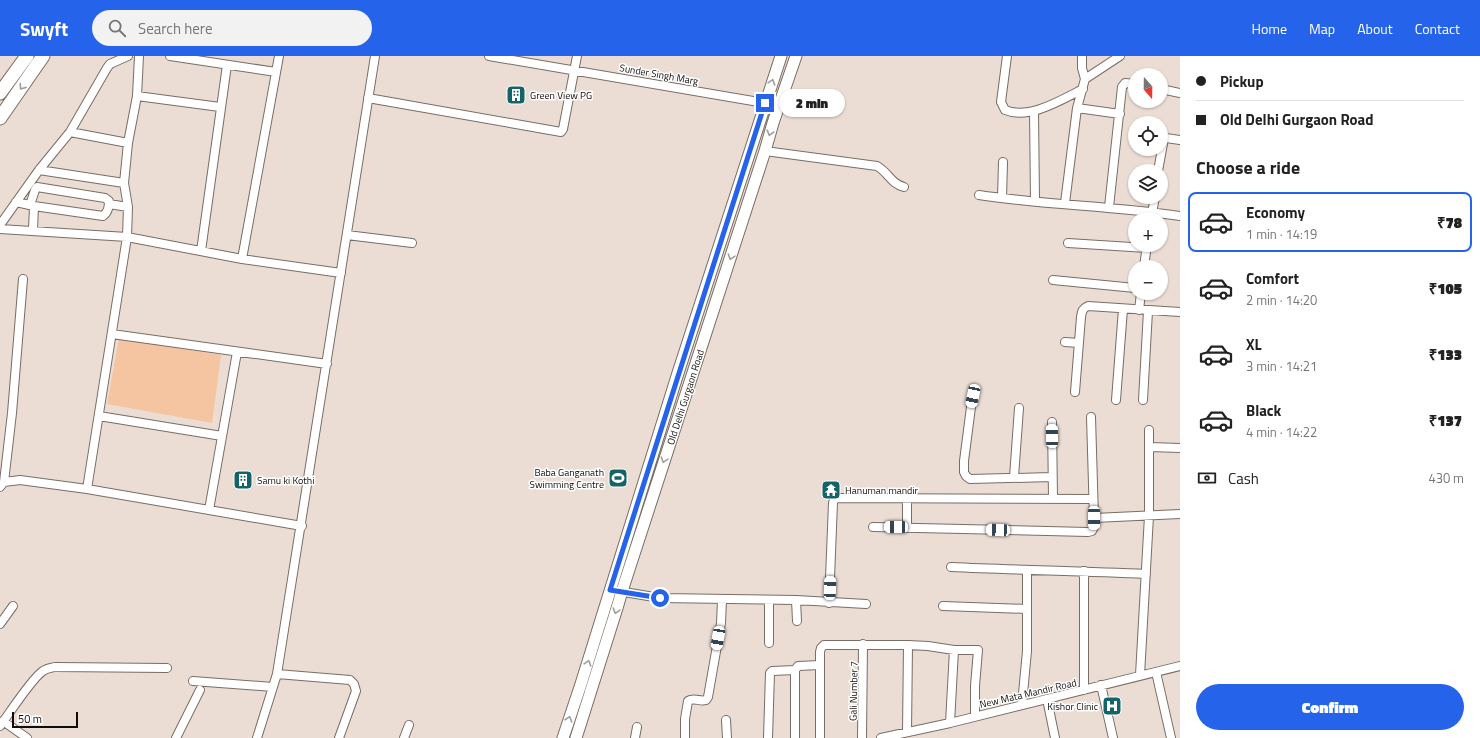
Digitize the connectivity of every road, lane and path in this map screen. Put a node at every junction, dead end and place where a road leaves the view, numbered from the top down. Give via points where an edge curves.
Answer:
1 (27, 56) edge
2 (44, 56) edge
3 (128, 56) edge
4 (139, 56) edge
5 (170, 56) edge
6 (279, 56) edge
7 (375, 56) edge
8 (489, 56) edge
9 (577, 56) edge
10 (781, 56) edge
11 (796, 56) edge
12 (1007, 56) edge
13 (1082, 56) edge
14 (1120, 56) edge
15 (227, 65) junction
16 (575, 70) junction
17 (276, 72) junction
18 (1085, 79) junction
19 (1128, 83) edge
20 (1083, 89) junction
21 (1168, 90) edge
22 (0, 93) edge
23 (1180, 93) edge
24 (137, 96) junction
25 (368, 98) junction
26 (765, 103) junction
27 (778, 106) junction
28 (220, 107) junction
29 (1077, 108) junction
30 (1034, 111) junction
31 (1120, 114) junction
32 (0, 118) edge
33 (70, 132) junction
34 (1180, 140) edge
35 (128, 143) junction
36 (765, 152) junction
37 (1003, 162) dead end
38 (1159, 164) edge
39 (39, 170) junction
40 (124, 183) junction
41 (904, 187) dead end
42 (979, 194) dead end
43 (1002, 198) junction
44 (1035, 201) junction
45 (16, 202) junction
46 (1065, 203) junction
47 (109, 204) junction
48 (32, 206) junction
49 (128, 207) junction
50 (1109, 207) junction
51 (1136, 212) edge
52 (1168, 216) edge
53 (1180, 216) edge
54 (0, 225) edge
55 (0, 229) edge
56 (33, 230) junction
57 (347, 235) junction
58 (127, 237) junction
59 (412, 243) dead end
60 (1068, 244) dead end
61 (1128, 246) edge
62 (200, 251) junction
63 (242, 258) junction
64 (341, 273) junction
65 (23, 280) dead end
66 (1053, 280) dead end
67 (1128, 287) edge
68 (1140, 300) edge
69 (1123, 309) junction
70 (1139, 310) junction
71 (1148, 311) junction
72 (1180, 312) edge
73 (112, 334) junction
74 (1065, 342) dead end
75 (1079, 342) junction
76 (237, 352) junction
77 (327, 364) junction
78 (675, 386) junction
79 (687, 390) junction
80 (974, 390) dead end
81 (1075, 392) dead end
82 (1116, 400) dead end
83 (1143, 400) dead end
84 (1019, 408) dead end
85 (99, 416) junction
86 (1091, 417) dead end
87 (1052, 422) dead end
88 (1148, 430) dead end
89 (222, 436) junction
90 (1150, 447) junction
91 (1180, 448) edge
92 (1014, 477) junction
93 (1052, 477) junction
94 (2, 484) edge
95 (87, 489) junction
96 (908, 497) junction
97 (1052, 498) junction
98 (1093, 499) junction
99 (209, 510) junction
100 (1180, 514) edge
101 (1149, 516) junction
102 (1094, 518) junction
103 (302, 526) junction
104 (873, 527) dead end
105 (907, 528) junction
106 (951, 567) dead end
107 (1027, 571) junction
108 (1084, 571) junction
109 (1146, 574) junction
110 (616, 590) junction
111 (722, 600) junction
112 (769, 600) junction
113 (796, 600) junction
114 (829, 602) junction
115 (866, 604) dead end
116 (13, 606) dead end
117 (943, 606) dead end
118 (1028, 609) junction
119 (797, 621) dead end
120 (0, 624) edge
121 (769, 643) dead end
122 (864, 644) junction
123 (908, 645) junction
124 (954, 650) junction
125 (820, 665) junction
126 (1180, 666) edge
127 (167, 668) dead end
128 (795, 670) junction
129 (1156, 672) junction
130 (278, 674) junction
131 (1140, 675) junction
132 (193, 681) dead end
133 (1101, 685) junction
134 (274, 687) junction
135 (200, 690) dead end
136 (1084, 690) junction
137 (1047, 699) junction
138 (576, 701) junction
139 (1022, 704) junction
140 (587, 705) junction
141 (974, 716) junction
142 (726, 720) dead end
143 (950, 723) junction
144 (2, 724) edge
145 (409, 725) dead end
146 (636, 727) dead end
147 (907, 732) junction
148 (1180, 735) edge
149 (27, 738) edge
150 (176, 738) edge
151 (257, 738) edge
152 (339, 738) edge
153 (404, 738) edge
154 (563, 738) edge
155 (576, 738) edge
156 (635, 738) edge
157 (685, 738) edge
158 (727, 738) edge
159 (768, 738) edge
160 (795, 738) edge
161 (820, 738) edge
162 (862, 738) edge
163 (881, 738) edge
164 (1055, 738) edge
165 (1113, 738) edge
166 (1170, 738) edge

1 - 22 main road
2 -> 32 main road
3 - 33 street via 115,61 107,68
4 - 24 street
5 - 15 street
6 - 17 street
7 - 25 street
8 - 16 street, Sunder Singh Marg
9 - 16 street
26 -> 10 main road, Old Delhi Gurgaon Road
11 - 27 main road, Old Delhi Gurgaon Road
12 - 30 street via 1001,102 1005,110 1010,112
13 - 18 street
14 - 18 street
15 - 17 street
15 - 28 street
16 - 25 street via 561,132
16 - 26 street, Sunder Singh Marg
17 - 63 street
18 - 20 street
19 - 31 street via 1123,85
20 - 29 street
20 - 30 street
21 - 23 street
24 - 28 street
24 - 35 street
25 - 57 street
26 - 27 street, Sunder Singh Marg
26 - 78 main road, Old Delhi Gurgaon Road
27 -> 36 main road, Old Delhi Gurgaon Road
28 - 62 street
29 - 31 street
29 - 46 street
30 - 44 street
31 - 50 street
33 - 35 street
33 - 39 street
34 - 38 street via 1164,138
35 - 40 street
36 - 41 street via 877,166 884,170 895,184
36 -> 79 main road, Old Delhi Gurgaon Road
37 - 43 street
39 - 40 street
39 - 45 street
40 - 49 street
42 - 43 street
43 - 44 street
44 - 46 street
45 - 48 street
45 - 54 street
46 - 50 street
47 - 48 street via 103,216
47 - 48 street via 105,198 37,187
47 - 49 street
48 - 56 street
49 - 58 street
50 - 51 street
52 - 53 street
55 - 56 street
56 - 58 street
57 - 59 street
57 - 64 street
58 - 62 street
58 - 73 street
60 - 61 street
62 - 63 street
63 - 64 street
64 - 77 street
65 - 94 street via 12,413
66 - 67 street
68 - 70 street
69 - 70 street
69 - 75 street via 1088,306 1084,308
69 - 82 street
70 - 71 street
71 - 72 street
71 - 83 street
73 - 76 street
73 - 85 street
74 - 75 street
75 - 81 street
76 - 77 street
76 - 89 street
77 - 103 street
78 - 79 street
78 - 110 main road, Old Delhi Gurgaon Road
79 -> 110 main road, Old Delhi Gurgaon Road
80 - 92 street via 964,472 970,479
84 - 92 street
85 - 89 street
85 - 95 street
86 - 98 street
87 - 93 street
88 - 90 street
89 - 99 street
90 - 91 street
90 - 101 street
92 - 93 street
93 - 97 street
94 - 95 street via 20,480
95 - 99 street
96 - 97 street
96 - 105 street
96 - 114 street via 834,500
97 - 98 street
98 - 102 street
99 - 103 street
100 - 101 street
101 - 102 street
101 - 109 street
102 - 105 street via 1094,527 1088,532
103 - 130 street
104 - 105 street
106 - 107 street
107 - 108 street
107 - 118 street
108 - 109 street
108 - 136 street
109 - 131 street
110 - 111 street via 660,598
138 -> 110 main road, Old Delhi Gurgaon Road
110 -> 140 main road, Old Delhi Gurgaon Road
111 - 112 street
111 - 157 street via 721,623 708,697 703,701 688,701
112 - 113 street
112 - 121 street
113 - 114 street
113 - 119 street
114 - 115 street
116 - 120 street
117 - 118 street
118 - 139 street
122 - 123 street
122 - 125 street via 824,645 821,648
122 - 162 street, Gali Number 7
123 - 124 street
123 - 147 street
124 - 141 street via 978,650
124 - 143 street
125 - 128 street via 798,666
125 - 161 street
126 - 129 street, New Mata Mandir Road
127 - 144 street via 48,668 42,671 28,688
128 - 159 street via 772,671 768,676
128 - 160 street
129 - 131 street, New Mata Mandir Road
129 - 166 street
130 - 134 street
130 - 152 street via 350,680 354,684 356,691
131 - 133 street, New Mata Mandir Road
132 - 134 street
133 - 136 street, New Mata Mandir Road
133 - 165 street
134 - 151 street
135 - 150 street
136 - 137 street, New Mata Mandir Road
137 - 139 street, New Mata Mandir Road
137 - 164 street
138 - 140 street
154 -> 138 main road, Old Delhi Gurgaon Road
139 - 141 street, New Mata Mandir Road
140 - 155 main road, Old Delhi Gurgaon Road
141 - 143 street, New Mata Mandir Road
142 - 158 street
143 - 147 street, New Mata Mandir Road
144 - 149 street
145 - 153 street
146 - 156 street
147 - 163 street, New Mata Mandir Road
148 - 166 street

